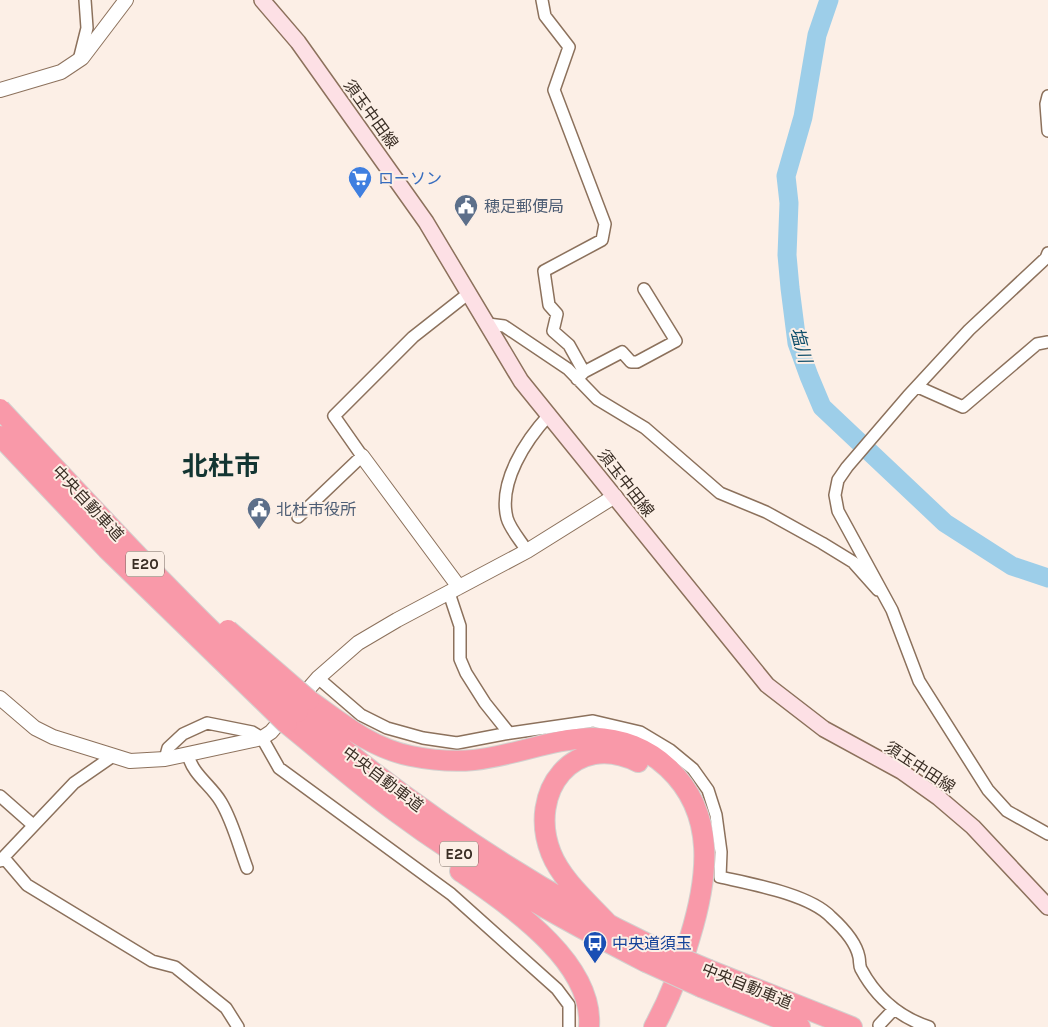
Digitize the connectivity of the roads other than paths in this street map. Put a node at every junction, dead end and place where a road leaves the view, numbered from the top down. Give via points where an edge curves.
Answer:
1 (85, 0) edge
2 (126, 0) edge
3 (262, 0) edge
4 (542, 0) edge
5 (79, 60) junction
6 (0, 90) edge
7 (1048, 96) edge
8 (1048, 130) edge
9 (1048, 253) edge
10 (644, 289) dead end
11 (469, 293) junction
12 (488, 324) junction
13 (1048, 333) edge
14 (1042, 343) edge
15 (580, 375) junction
16 (918, 387) junction
17 (0, 410) edge
18 (549, 415) junction
19 (0, 436) edge
20 (362, 456) junction
21 (615, 496) junction
22 (298, 517) dead end
23 (527, 551) junction
24 (882, 589) junction
25 (454, 590) junction
26 (318, 678) junction
27 (0, 698) edge
28 (298, 712) junction
29 (509, 733) junction
30 (262, 738) junction
31 (188, 755) junction
32 (113, 756) junction
33 (165, 759) junction
34 (0, 796) edge
35 (397, 813) junction
36 (33, 825) junction
37 (1048, 834) edge
38 (2, 860) edge
39 (247, 868) dead end
40 (1048, 906) edge
41 (611, 927) junction
42 (649, 954) junction
43 (705, 979) junction
44 (894, 1009) junction
45 (879, 1025) dead end
46 (238, 1027) edge
47 (569, 1027) edge
48 (589, 1027) edge
49 (641, 1027) edge
50 (654, 1027) edge
51 (800, 1027) edge
52 (852, 1027) edge
53 (929, 1027) edge

1 - 5 street via 86,28
2 - 5 street
3 - 11 main road, 須玉中田線 via 298,42 389,168
4 - 15 street via 545,16 569,47 554,90 605,224 602,240 544,271 549,305 557,314 553,331 569,345
5 - 6 street via 61,72
7 - 8 street
9 - 16 street
10 - 15 street via 676,341 637,362 631,362 622,352
11 - 12 main road, 須玉中田線
11 - 20 street via 413,337 334,416
12 - 15 street via 504,326
12 - 18 main road, 須玉中田線 via 521,381
13 - 14 street
14 - 16 street via 963,407
15 - 24 street via 597,399 645,428 720,494 766,512 822,543 853,562 876,590
16 - 24 street via 847,467 838,480 835,495 838,511
17 - 28 highway, 中央自動車道 / E20, bridge via 240,660
18 - 21 main road, 須玉中田線
18 - 23 street via 517,459 504,504 507,520
19 - 28 highway, 中央自動車道 / E20, bridge via 107,549
20 - 22 street
20 - 25 street
21 - 23 street
21 - 40 main road, 須玉中田線 via 772,690 824,729 901,771 939,798 973,827
23 - 25 street
24 - 37 street via 919,681 988,790 1008,811
25 - 26 street via 358,643
25 - 29 street via 460,626 460,659 485,703
26 - 29 street via 362,715 396,731 457,743
26 - 30 street
27 - 32 street via 35,728
28 - 35 highway, 中央自動車道 / E20
28 - 41 highway, 中央自動車道 / E20 via 362,765 450,829
28 - 50 highway via 410,756 476,760 573,739 593,738 626,742 654,756 670,770 696,806 702,822 706,862 681,970
29 - 44 street via 593,721 640,732 670,750 693,769 708,790 716,815 721,852 720,877 768,888 805,901 830,915 853,942 860,957 860,966 874,989
30 - 31 street
30 - 33 street via 252,732 207,723 183,734 168,748
30 - 47 street via 278,768 451,894 558,988 569,1005
31 - 33 street
31 - 39 street via 197,774 221,802
32 - 33 street via 130,761
32 - 36 street via 74,783
34 - 36 street
35 - 42 highway, 中央自動車道 / E20 via 556,915
35 - 48 highway via 431,851 530,925 565,961 582,988
36 - 38 street
38 - 46 street via 27,885 152,961 175,967 226,1008
41 - 42 highway, 中央自動車道 / E20
41 - 49 highway via 559,868 544,824 547,795 555,779 574,762 603,754 628,757 657,773 682,806 694,841 692,887 686,913 659,995
42 - 43 highway, 中央自動車道 / E20, bridge
43 - 51 highway, 中央自動車道 / E20
43 - 52 highway, 中央自動車道 / E20
44 - 45 street
44 - 53 street via 902,1016

